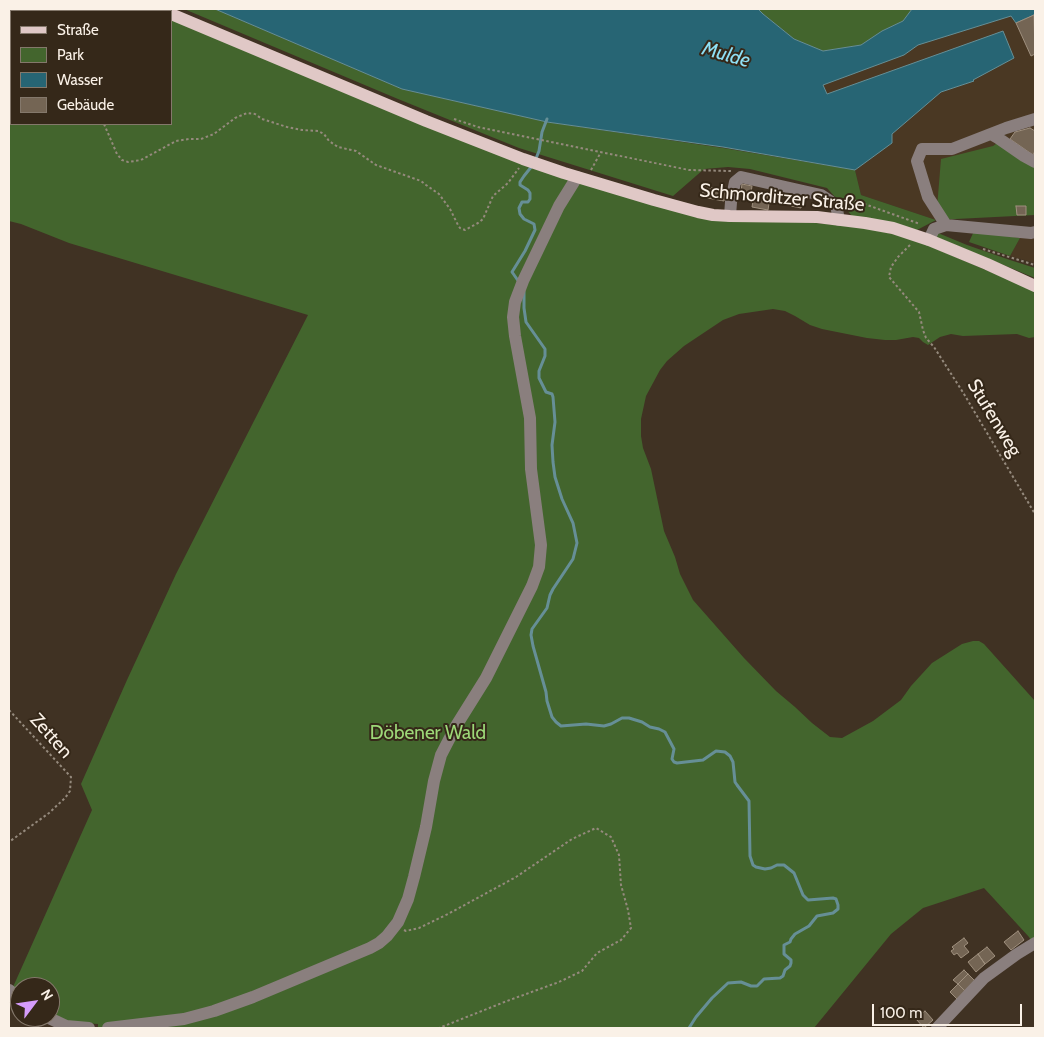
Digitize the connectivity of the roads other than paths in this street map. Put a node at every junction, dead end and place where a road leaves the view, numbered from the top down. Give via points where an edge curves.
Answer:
1 (172, 14) edge
2 (1035, 119) edge
3 (991, 134) junction
4 (1035, 162) edge
5 (582, 178) junction
6 (730, 216) junction
7 (839, 220) junction
8 (946, 225) junction
9 (1035, 232) edge
10 (924, 238) junction
11 (1035, 286) edge
12 (1035, 943) edge
13 (60, 1023) edge
14 (80, 1028) edge
15 (89, 1028) edge
16 (108, 1028) edge
17 (936, 1028) edge

1 - 5 main road, Schmorditzer Straße via 523,161
2 - 3 street
3 - 4 street
3 - 8 street via 952,149 922,149 917,160 928,197
5 - 6 main road, Schmorditzer Straße via 698,212
5 - 16 street via 559,206 522,285 513,317 530,418 531,469 542,545 539,567 486,678 441,755 422,848 408,899 395,926 370,948 214,1011 184,1019
6 - 7 main road, Schmorditzer Straße
6 - 7 street via 735,182 741,177 821,195 836,205
7 - 10 main road, Schmorditzer Straße via 876,224
8 - 9 street
8 - 10 street via 934,229
10 - 11 main road, Schmorditzer Straße
12 - 17 street via 984,978
13 - 14 street
14 - 15 street

